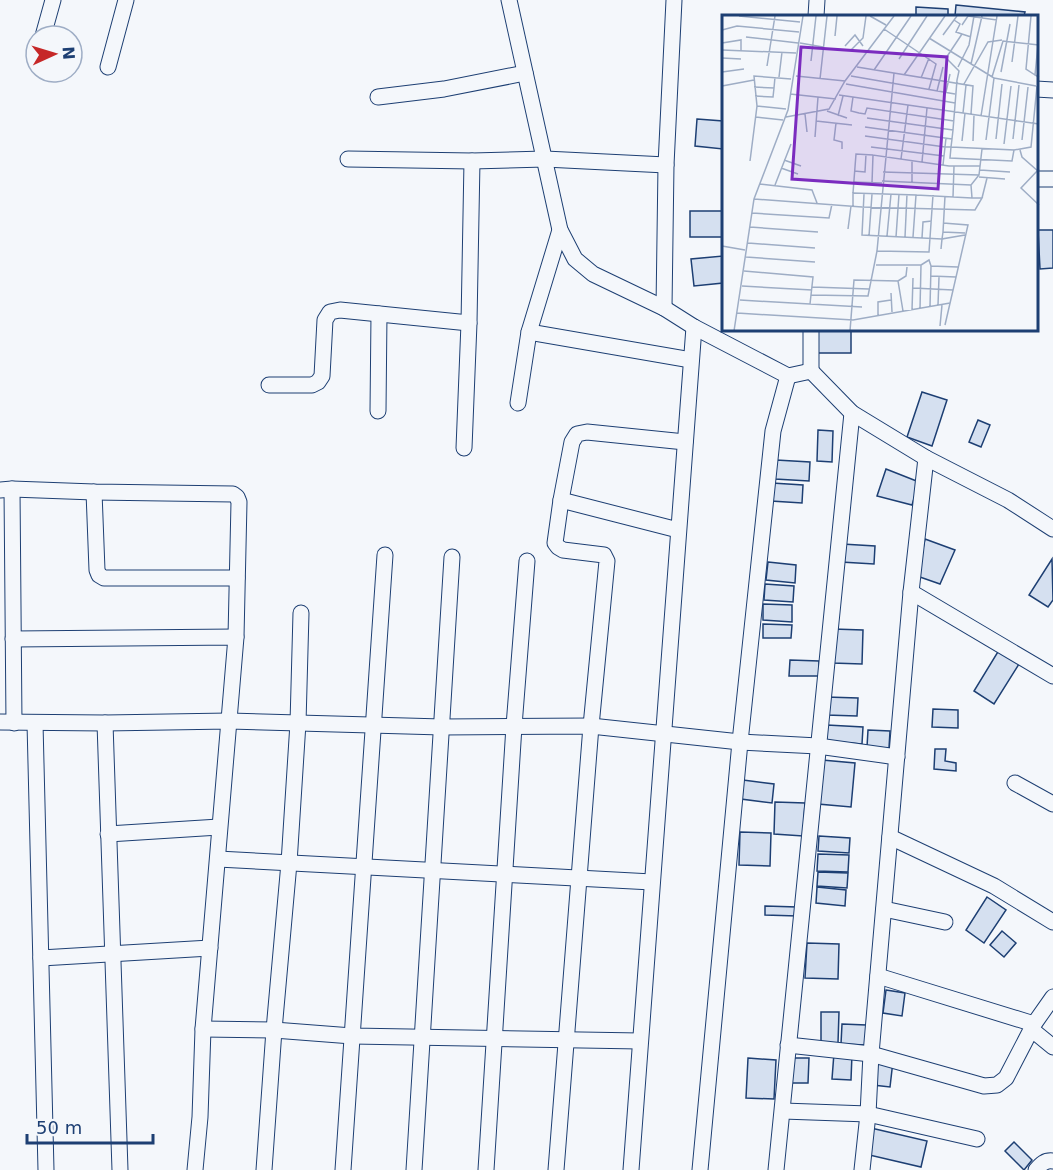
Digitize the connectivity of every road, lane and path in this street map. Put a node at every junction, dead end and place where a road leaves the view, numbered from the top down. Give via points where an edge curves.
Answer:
1 (53, 0) edge
2 (126, 0) edge
3 (509, 0) edge
4 (674, 0) edge
5 (817, 0) edge
6 (816, 15) edge
7 (46, 24) edge
8 (108, 67) dead end
9 (525, 73) junction
10 (1038, 89) edge
11 (1053, 90) edge
12 (378, 97) dead end
13 (348, 159) dead end
14 (545, 159) junction
15 (472, 161) junction
16 (666, 165) junction
17 (560, 230) junction
18 (664, 308) junction
19 (380, 314) junction
20 (469, 323) junction
21 (694, 327) junction
22 (529, 332) junction
23 (811, 332) edge
24 (691, 360) junction
25 (811, 371) junction
26 (788, 376) junction
27 (269, 385) dead end
28 (518, 403) dead end
29 (378, 411) dead end
30 (852, 413) junction
31 (685, 442) junction
32 (464, 448) dead end
33 (927, 458) junction
34 (6, 489) edge
35 (94, 492) junction
36 (561, 500) junction
37 (1053, 528) edge
38 (678, 530) junction
39 (385, 555) dead end
40 (452, 557) dead end
41 (527, 561) dead end
42 (237, 578) junction
43 (911, 592) junction
44 (301, 613) dead end
45 (236, 637) junction
46 (14, 639) junction
47 (1053, 676) edge
48 (229, 721) junction
49 (7, 722) edge
50 (35, 723) junction
51 (105, 723) junction
52 (298, 723) junction
53 (373, 725) junction
54 (514, 726) junction
55 (591, 726) junction
56 (442, 727) junction
57 (663, 733) junction
58 (740, 741) junction
59 (818, 746) junction
60 (897, 757) junction
61 (1015, 783) dead end
62 (1053, 804) edge
63 (219, 827) junction
64 (108, 834) junction
65 (890, 837) junction
66 (218, 859) junction
67 (289, 863) junction
68 (363, 866) junction
69 (433, 870) junction
70 (506, 874) junction
71 (579, 878) junction
72 (652, 882) junction
73 (884, 909) junction
74 (945, 922) dead end
75 (1053, 922) edge
76 (210, 948) junction
77 (113, 953) junction
78 (41, 958) junction
79 (878, 976) junction
80 (1053, 997) edge
81 (1033, 1027) junction
82 (203, 1029) junction
83 (274, 1030) junction
84 (352, 1036) junction
85 (423, 1037) junction
86 (495, 1038) junction
87 (566, 1039) junction
88 (640, 1041) junction
89 (788, 1045) junction
90 (1053, 1047) edge
91 (872, 1054) junction
92 (783, 1111) junction
93 (868, 1114) junction
94 (977, 1138) dead end
95 (1053, 1161) edge
96 (46, 1170) edge
97 (120, 1170) edge
98 (195, 1170) edge
99 (264, 1170) edge
100 (343, 1170) edge
101 (414, 1170) edge
102 (486, 1170) edge
103 (556, 1170) edge
104 (631, 1170) edge
105 (700, 1170) edge
106 (776, 1170) edge
107 (862, 1170) edge
108 (1036, 1170) edge

1 - 7 street
2 - 8 street
3 - 9 street
4 - 16 street
5 - 6 street
9 - 12 street
9 - 14 street
10 - 11 street
13 - 15 street
14 - 15 street
14 - 16 street
14 - 17 street
15 - 20 street
16 - 18 street
17 - 18 street via 574,259 593,274
17 - 22 street
18 - 21 street
19 - 20 street
19 - 27 street via 330,312 325,320 322,376 318,382
19 - 29 street
20 - 32 street
21 - 24 street
21 - 26 street
22 - 24 street
22 - 28 street
23 - 25 street
24 - 31 street
25 - 26 street
25 - 30 street
26 - 58 street via 773,431
30 - 33 street
30 - 59 street
31 - 36 street via 577,434
31 - 38 street
33 - 37 street
33 - 43 street
34 - 35 street
34 - 46 street
35 - 42 street via 99,575
35 - 42 street via 233,494 239,502
36 - 38 street
36 - 55 street via 555,543 558,548 604,555 607,561
38 - 57 street
39 - 53 street
40 - 56 street
41 - 54 street
42 - 45 street
43 - 47 street
43 - 60 street
44 - 52 street
45 - 46 street
45 - 48 street
46 - 49 street
48 - 51 street
48 - 52 street
48 - 63 street
49 - 50 street
50 - 51 street
50 - 78 street
51 - 64 street
52 - 53 street
52 - 67 street
53 - 56 street
53 - 68 street
54 - 55 street
54 - 56 street
54 - 70 street
55 - 57 street
55 - 71 street
56 - 69 street
57 - 58 street
57 - 72 street
58 - 59 street
58 - 105 street
59 - 60 street
59 - 89 street
60 - 65 street
61 - 62 street
63 - 64 street
63 - 66 street
64 - 77 street
65 - 73 street
65 - 75 street via 994,886
66 - 67 street
66 - 76 street
67 - 68 street
67 - 83 street
68 - 69 street
68 - 84 street
69 - 70 street
69 - 85 street
70 - 71 street
70 - 86 street
71 - 72 street
71 - 87 street
72 - 88 street
73 - 74 street
73 - 79 street
76 - 77 street
76 - 82 street
77 - 78 street
77 - 97 street
78 - 96 street
79 - 81 street
79 - 91 street
80 - 81 street
81 - 90 street
81 - 91 street via 1006,1078 997,1085 984,1086
82 - 83 street
82 - 98 street
83 - 84 street
83 - 99 street
84 - 85 street
84 - 100 street
85 - 86 street
85 - 101 street
86 - 87 street
86 - 102 street
87 - 88 street
87 - 103 street
88 - 104 street
89 - 91 street
89 - 92 street
91 - 93 street
92 - 93 street
92 - 106 street
93 - 94 street
93 - 107 street
95 - 108 street via 1043,1162

